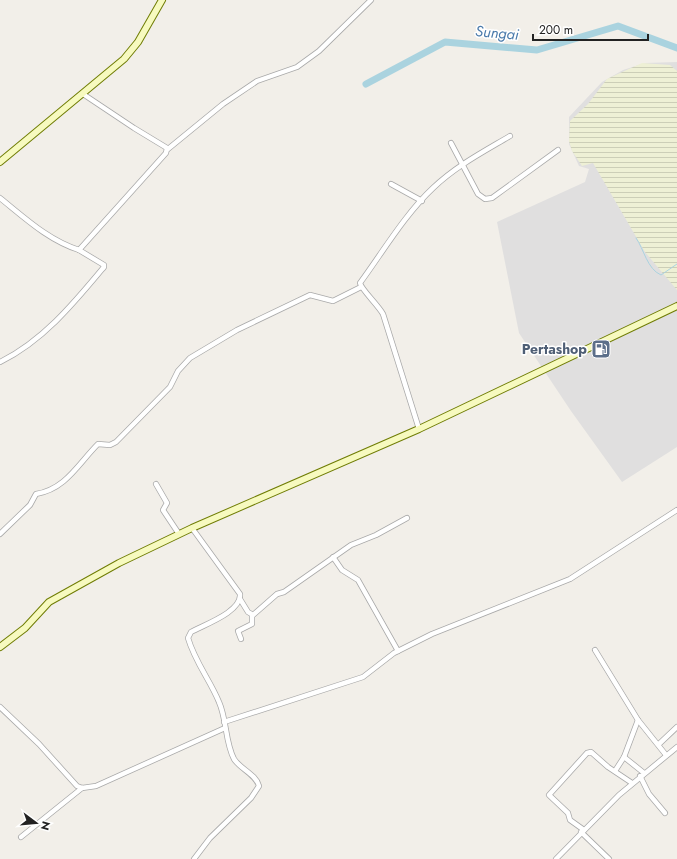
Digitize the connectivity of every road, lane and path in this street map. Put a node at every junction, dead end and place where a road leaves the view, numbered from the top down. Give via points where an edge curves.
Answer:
1 (162, 0) edge
2 (371, 0) edge
3 (83, 94) junction
4 (510, 136) dead end
5 (451, 143) dead end
6 (168, 149) junction
7 (558, 150) dead end
8 (0, 162) edge
9 (461, 165) junction
10 (391, 184) dead end
11 (0, 198) edge
12 (422, 201) junction
13 (79, 250) junction
14 (361, 287) junction
15 (677, 306) edge
16 (0, 362) edge
17 (419, 429) junction
18 (156, 484) dead end
19 (677, 510) edge
20 (407, 518) dead end
21 (192, 528) junction
22 (0, 534) edge
23 (179, 534) junction
24 (333, 557) junction
25 (240, 599) junction
26 (252, 616) junction
27 (241, 639) dead end
28 (0, 647) edge
29 (595, 650) dead end
30 (398, 651) junction
31 (0, 706) edge
32 (638, 720) junction
33 (224, 722) junction
34 (677, 727) edge
35 (225, 728) junction
36 (659, 744) junction
37 (677, 747) edge
38 (666, 755) junction
39 (624, 757) junction
40 (614, 771) junction
41 (642, 775) junction
42 (632, 783) junction
43 (82, 788) junction
44 (665, 813) dead end
45 (583, 831) junction
46 (21, 837) dead end
47 (194, 859) edge
48 (556, 859) edge
49 (609, 859) edge

1 - 3 street via 132,51
2 - 6 street via 319,52 297,67 257,81 223,104
3 - 6 street
3 - 8 street
4 - 9 street
5 - 9 street
6 - 13 street
7 - 9 street via 492,198 485,199 478,194
9 - 12 street via 432,188
10 - 12 street
11 - 13 street via 42,232
12 - 14 street via 377,259 360,283
13 - 16 street via 104,265 104,268 51,326 19,352
14 - 17 street via 383,314
14 - 22 street via 333,301 310,295 236,330 190,358 178,371 170,386 116,442 110,445 98,444 61,485 36,494 29,507
15 - 17 street
17 - 21 street
18 - 23 street via 167,503 163,510
19 - 30 street via 570,579 432,634
20 - 24 street via 376,535 352,544
21 - 23 street
21 - 25 street via 240,594
23 - 28 street via 119,563 49,602 25,628
24 - 26 street via 284,592 277,594
24 - 30 street via 342,570 358,580
25 - 26 street
25 - 33 street via 230,610 188,636 197,661 220,703
26 - 27 street via 252,624 238,631
29 - 32 street
30 - 33 street via 363,676
31 - 43 street via 39,744 63,773
32 - 36 street
32 - 39 street
33 - 35 street
34 - 36 street
35 - 43 street via 96,786
35 - 47 street via 234,759 256,779 259,788 210,838
36 - 38 street
37 - 38 street
38 - 41 street
39 - 40 street
39 - 41 street
40 - 42 street
40 - 45 street via 589,752 550,792 551,798
41 - 42 street
41 - 44 street via 649,794
42 - 45 street
43 - 46 street
45 - 48 street
45 - 49 street

